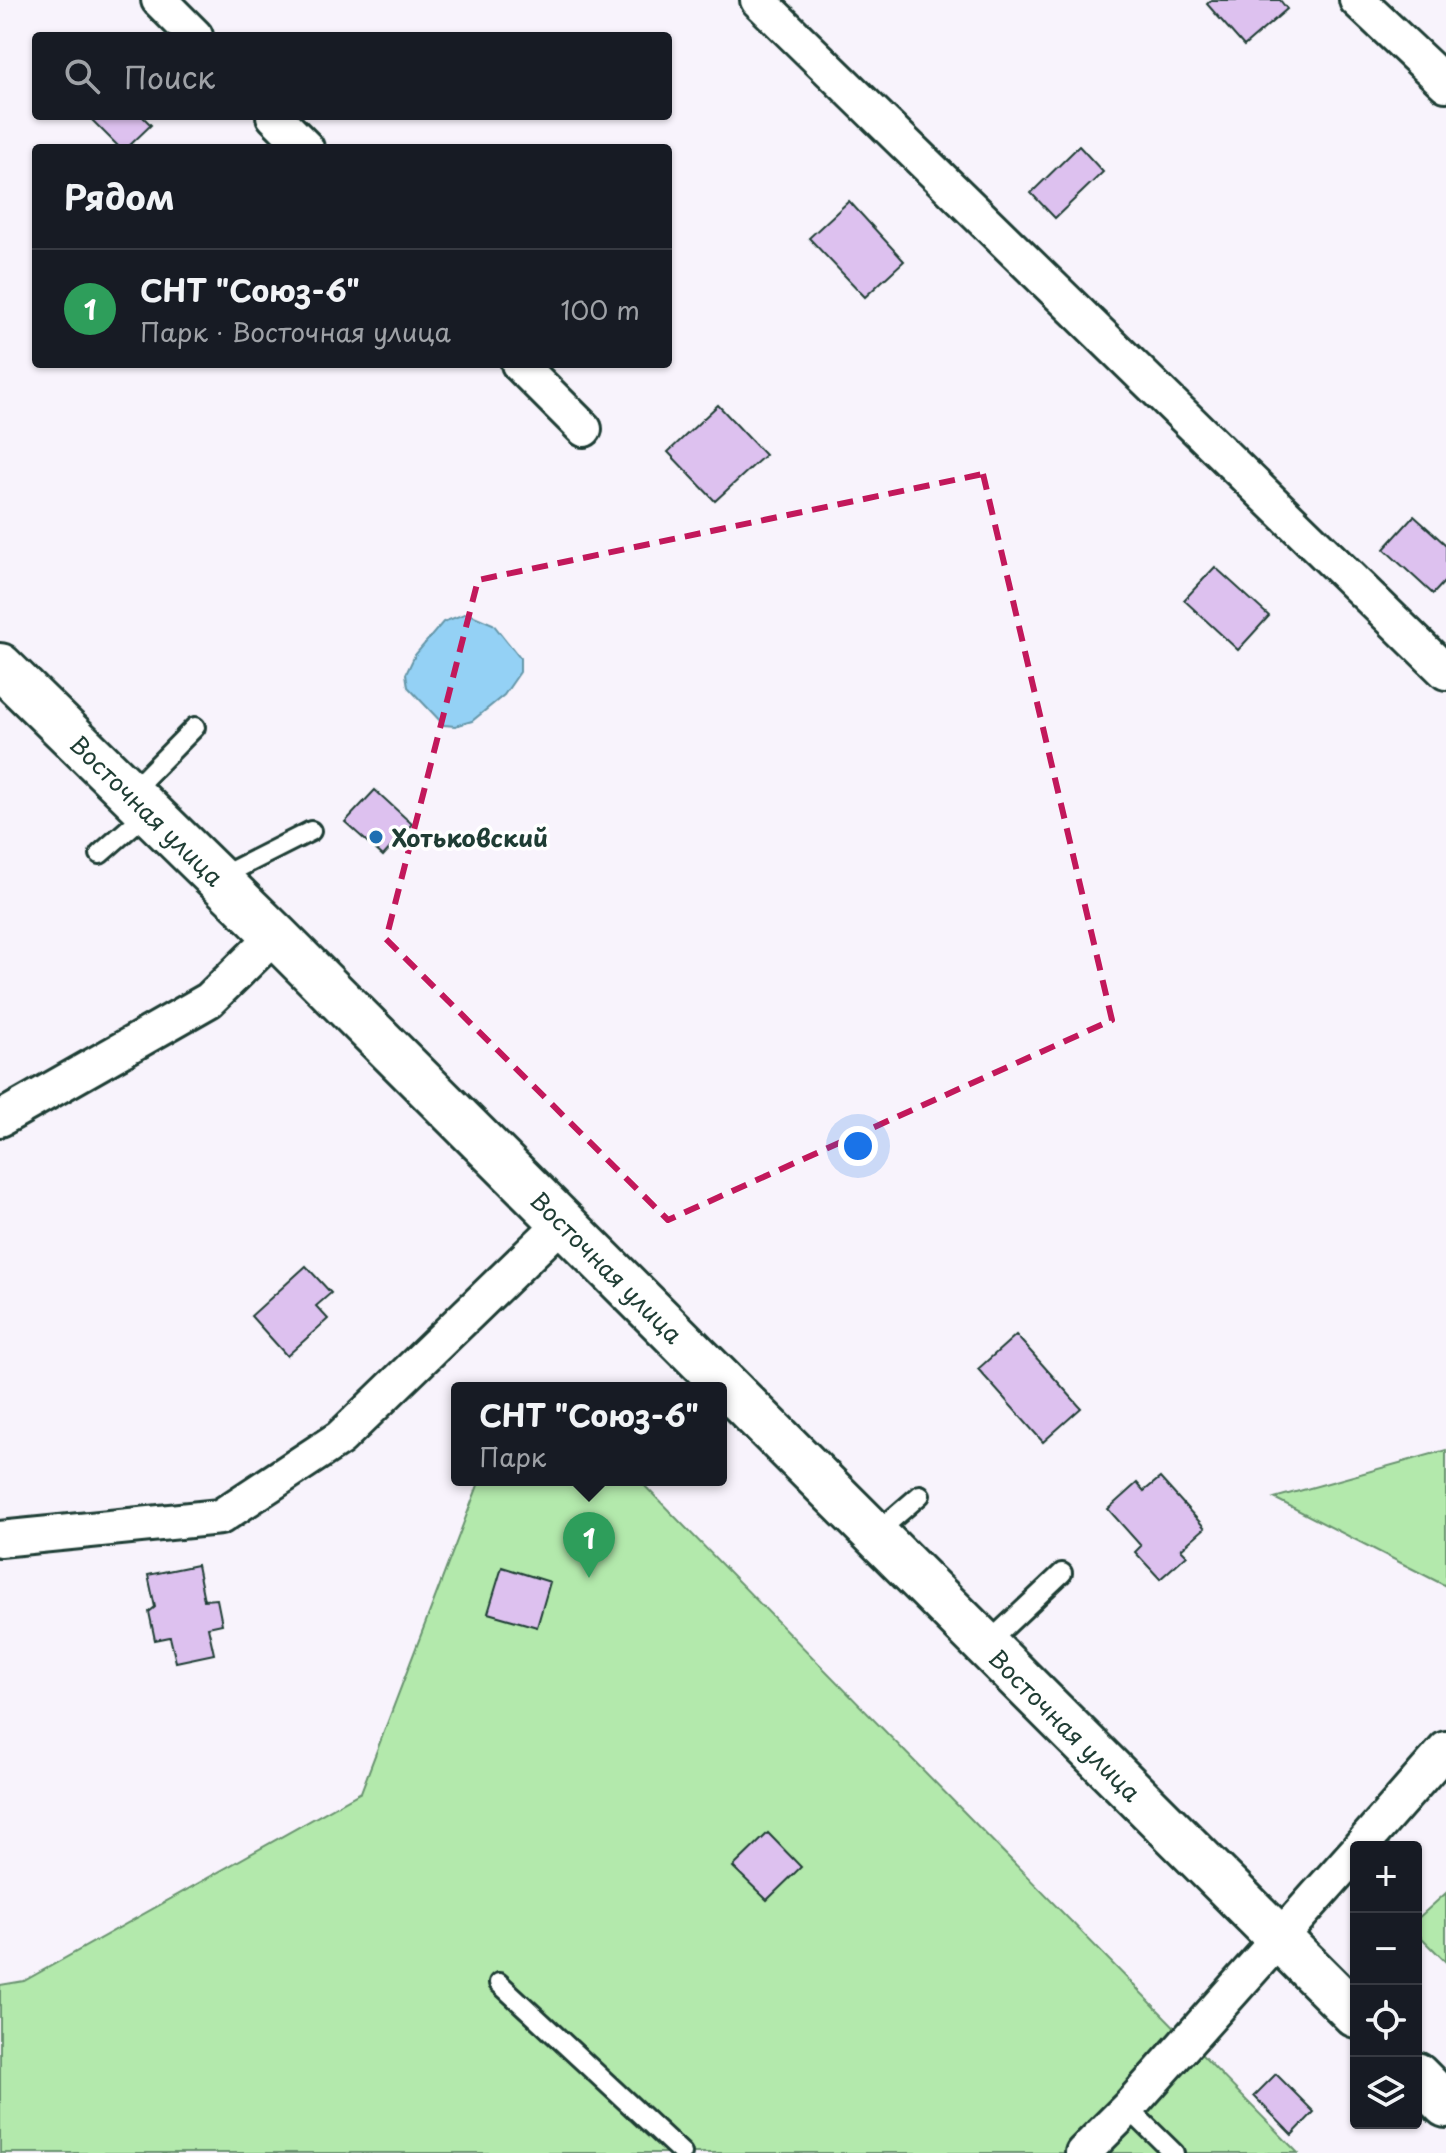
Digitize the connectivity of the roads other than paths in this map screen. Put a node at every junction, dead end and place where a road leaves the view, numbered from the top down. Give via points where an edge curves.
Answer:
1 (159, 0) edge
2 (758, 0) edge
3 (1357, 0) edge
4 (191, 32) edge
5 (1446, 84) edge
6 (278, 120) edge
7 (302, 144) edge
8 (523, 368) edge
9 (584, 429) dead end
10 (0, 666) edge
11 (1446, 672) edge
12 (195, 727) dead end
13 (139, 802) junction
14 (311, 831) dead end
15 (100, 854) dead end
16 (218, 878) junction
17 (275, 935) junction
18 (0, 1119) edge
19 (563, 1222) junction
20 (723, 1382) edge
21 (727, 1386) edge
22 (920, 1495) dead end
23 (875, 1534) junction
24 (0, 1539) edge
25 (1062, 1573) dead end
26 (986, 1645) junction
27 (1446, 1749) edge
28 (1365, 1841) edge
29 (1350, 1859) edge
30 (1280, 1938) junction
31 (499, 1983) dead end
32 (1350, 2009) edge
33 (1422, 2081) edge
34 (1446, 2105) edge
35 (1128, 2108) junction
36 (682, 2153) edge
37 (1083, 2153) edge
38 (1174, 2153) edge

1 - 4 street
2 - 11 street
3 - 5 street
6 - 7 street
8 - 9 street
10 - 13 main road, Восточная улица
12 - 13 lane
13 - 15 lane
13 - 16 main road, Восточная улица
14 - 16 lane
16 - 17 main road, Восточная улица
17 - 18 street via 209,1000
17 - 19 main road, Восточная улица
19 - 20 main road, Восточная улица
19 - 24 street via 340,1438 220,1517
21 - 23 main road, Восточная улица
22 - 23 lane
23 - 26 main road, Восточная улица
25 - 26 lane
26 - 30 main road, Восточная улица
27 - 28 street
29 - 30 street
30 - 32 main road, Восточная улица
30 - 35 street
31 - 36 lane
33 - 34 main road
35 - 37 street
35 - 38 lane

